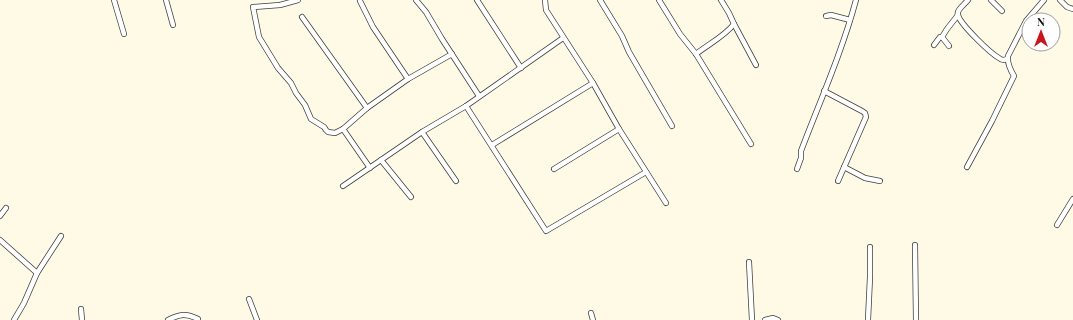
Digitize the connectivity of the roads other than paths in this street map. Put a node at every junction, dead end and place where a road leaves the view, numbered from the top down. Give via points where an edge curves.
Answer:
1 (114, 0) edge
2 (166, 0) edge
3 (298, 0) edge
4 (416, 0) edge
5 (477, 0) edge
6 (545, 0) edge
7 (600, 0) edge
8 (659, 0) edge
9 (721, 0) edge
10 (856, 0) edge
11 (968, 0) edge
12 (991, 0) edge
13 (1044, 0) edge
14 (1060, 0) edge
15 (360, 1) edge
16 (1073, 9) edge
17 (1002, 11) dead end
18 (958, 15) junction
19 (826, 16) dead end
20 (302, 17) dead end
21 (850, 20) junction
22 (734, 24) junction
23 (172, 25) dead end
24 (124, 34) dead end
25 (942, 37) junction
26 (563, 38) junction
27 (934, 45) dead end
28 (948, 46) dead end
29 (452, 54) junction
30 (696, 54) junction
31 (1007, 59) junction
32 (756, 65) dead end
33 (521, 68) junction
34 (408, 79) junction
35 (593, 83) junction
36 (824, 91) junction
37 (480, 96) junction
38 (466, 106) junction
39 (367, 108) junction
40 (672, 126) dead end
41 (342, 129) junction
42 (619, 129) junction
43 (422, 132) junction
44 (751, 144) dead end
45 (492, 145) junction
46 (381, 160) junction
47 (844, 167) junction
48 (967, 167) dead end
49 (370, 168) junction
50 (554, 169) dead end
51 (797, 169) dead end
52 (646, 172) junction
53 (456, 181) dead end
54 (838, 181) dead end
55 (880, 181) dead end
56 (342, 186) dead end
57 (410, 197) dead end
58 (1073, 199) edge
59 (666, 203) dead end
60 (6, 208) dead end
61 (0, 216) edge
62 (1057, 225) dead end
63 (61, 236) dead end
64 (0, 240) edge
65 (915, 245) dead end
66 (870, 247) dead end
67 (749, 262) dead end
68 (37, 273) junction
69 (249, 299) dead end
70 (81, 309) dead end
71 (591, 313) dead end
72 (14, 320) edge
73 (82, 320) edge
74 (168, 320) edge
75 (198, 320) edge
76 (257, 320) edge
77 (593, 320) edge
78 (752, 320) edge
79 (765, 320) edge
80 (778, 320) edge
81 (868, 320) edge
82 (916, 320) edge

1 - 24 street
2 - 23 street
3 - 41 street via 280,5 253,7 259,37 312,119 328,132 335,133
4 - 29 street
5 - 33 street
6 - 26 street via 546,10
7 - 40 street
8 - 30 street
9 - 22 street
10 - 21 street
11 - 18 street via 959,9
12 - 17 street
13 - 31 street via 1026,21
14 - 16 street
15 - 34 street via 373,27
18 - 25 street
18 - 31 street via 964,25 986,47 999,58
19 - 21 street
20 - 39 street
21 - 36 street
22 - 30 street
22 - 32 street
25 - 27 street
25 - 28 street
26 - 33 street
26 - 35 street
29 - 34 street
29 - 37 street
30 - 44 street
31 - 48 street via 1014,76
33 - 37 street
34 - 39 street
35 - 42 street
35 - 45 street
36 - 47 street via 862,111 866,117
36 - 51 street via 801,151
37 - 38 street
38 - 43 street
38 - 45 street
39 - 41 street
41 - 49 street
42 - 50 street
42 - 52 street
43 - 46 street
43 - 53 street
45 - 52 street via 546,231
46 - 49 street
46 - 57 street
47 - 54 street
47 - 55 street via 865,178
49 - 56 street
52 - 59 street
58 - 62 street
60 - 61 street
63 - 68 street
64 - 68 street
65 - 82 street
66 - 81 street
67 - 78 street
68 - 72 street
69 - 76 street
70 - 73 street
71 - 77 street
74 - 75 street via 187,314
79 - 80 street

